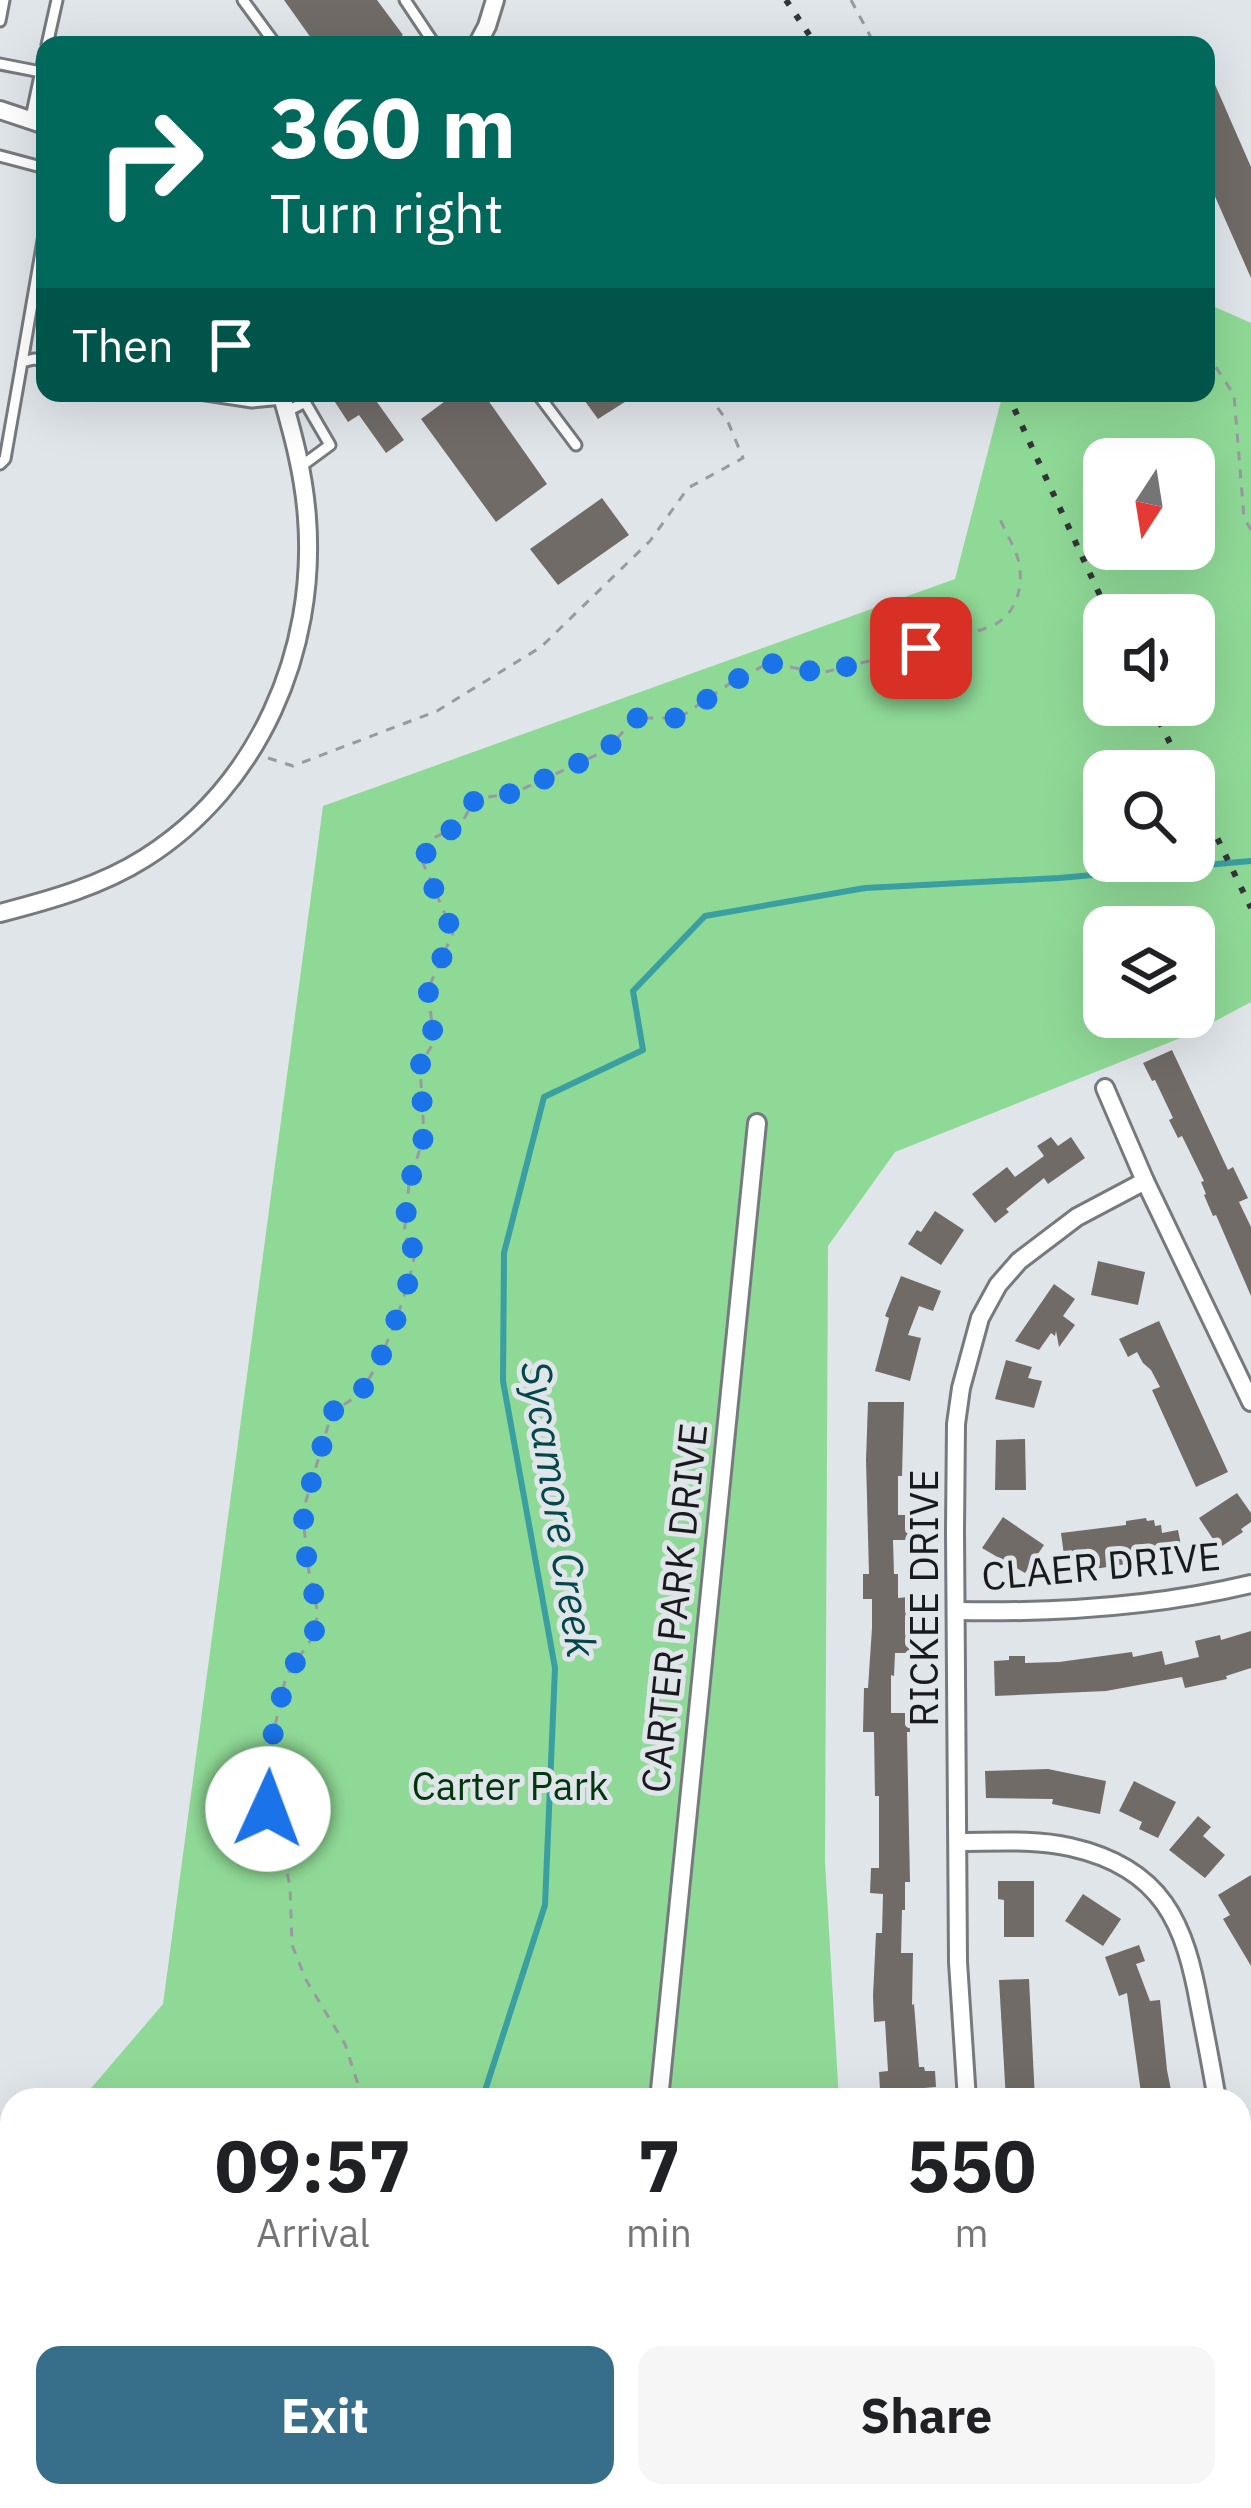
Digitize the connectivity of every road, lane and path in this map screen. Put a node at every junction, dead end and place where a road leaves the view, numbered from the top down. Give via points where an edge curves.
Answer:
1 (4, 0) edge
2 (56, 0) edge
3 (243, 0) edge
4 (405, 0) edge
5 (495, 0) edge
6 (850, 0) edge
7 (0, 21) edge
8 (49, 36) edge
9 (269, 36) edge
10 (429, 36) edge
11 (482, 36) edge
12 (870, 36) edge
13 (0, 64) edge
14 (36, 71) edge
15 (0, 110) edge
16 (36, 121) edge
17 (0, 156) edge
18 (36, 166) edge
19 (36, 281) edge
20 (36, 359) edge
21 (22, 362) junction
22 (1215, 366) edge
23 (283, 402) edge
24 (305, 402) edge
25 (544, 402) edge
26 (714, 402) edge
27 (576, 445) dead end
28 (0, 464) edge
29 (300, 467) junction
30 (1000, 519) dead end
31 (1251, 530) edge
32 (249, 752) junction
33 (0, 913) edge
34 (1106, 1088) dead end
35 (757, 1123) dead end
36 (1145, 1181) junction
37 (1251, 1402) edge
38 (1251, 1584) edge
39 (957, 1611) junction
40 (958, 1842) junction
41 (359, 2088) edge
42 (660, 2088) edge
43 (966, 2088) edge
44 (1215, 2088) edge

1 - 7 lane
2 - 8 lane
3 - 9 lane
4 - 10 lane
5 - 11 street
6 - 12 path
13 - 14 lane
15 - 16 street
17 - 18 lane
19 - 21 lane
20 - 21 lane
21 - 28 lane
22 - 31 path via 1234,395
23 - 29 street
24 - 29 lane via 331,445
25 - 27 lane
26 - 32 path via 743,458 688,488 650,542 542,647 437,711 293,766
29 - 32 street via 308,519 301,627 288,676
30 - 41 path via 1019,561 1020,592 994,626 960,634 949,649 921,648 821,673 769,663 680,718 636,718 605,751 514,793 475,799 460,826 431,838 423,863 453,933 428,989 434,1042 420,1065 424,1136 404,1235 415,1252 412,1273 385,1350 360,1393 332,1412 303,1511 318,1614 313,1638 286,1676 267,1762 292,1945
32 - 33 street via 213,802 143,859 90,886
34 - 36 street
35 - 42 street, CARTER PARK DRIVE
36 - 37 street
36 - 39 street, RICKEE DRIVE via 1049,1236 1019,1261 980,1318 956,1424
38 - 39 street, CLAER DRIVE via 1130,1604
39 - 40 street, RICKEE DRIVE
40 - 43 street, RICKEE DRIVE
40 - 44 street via 1068,1847 1149,1885 1188,1946

